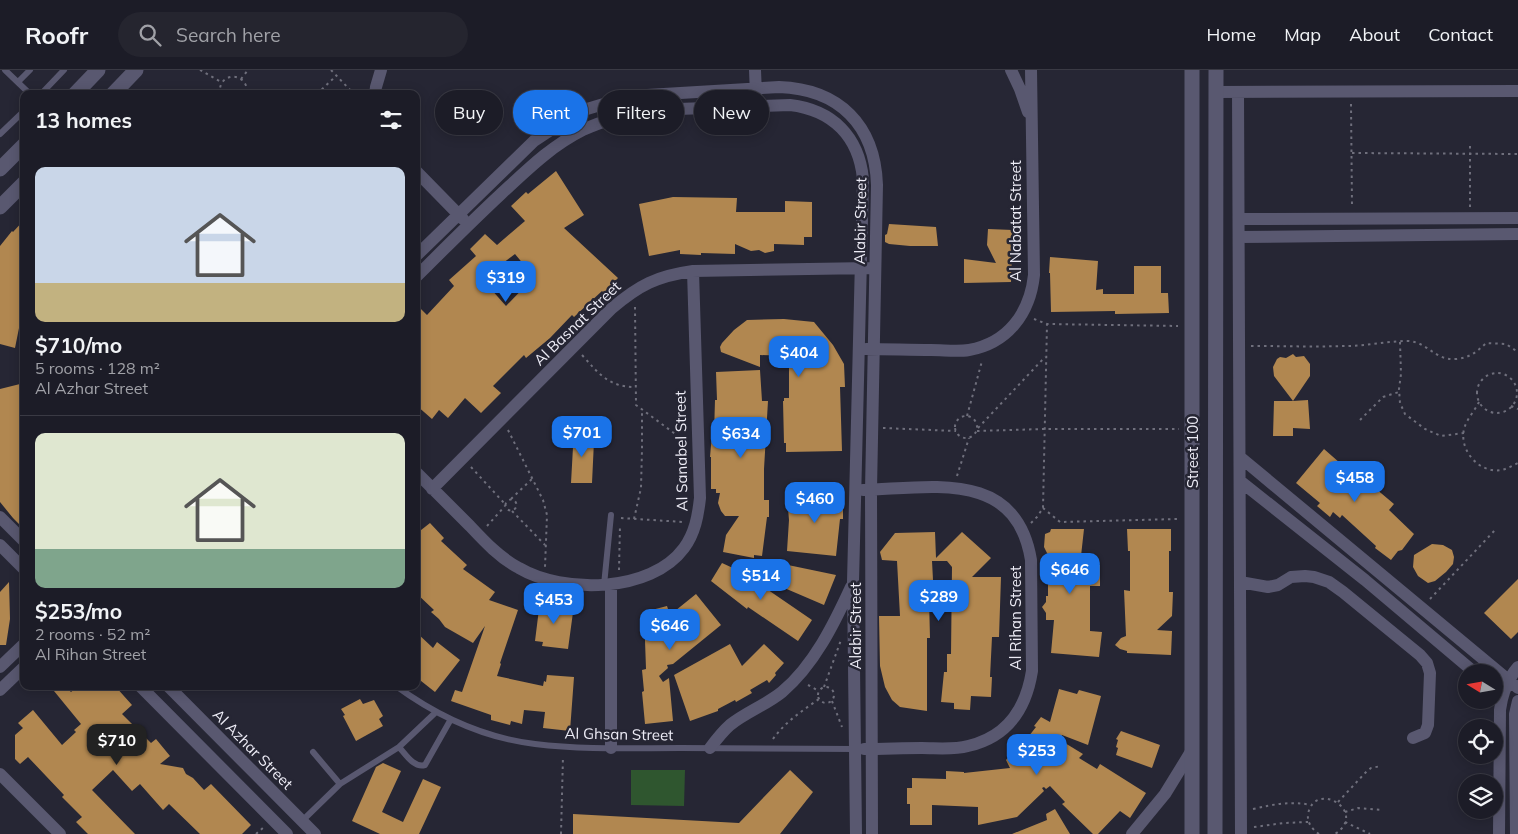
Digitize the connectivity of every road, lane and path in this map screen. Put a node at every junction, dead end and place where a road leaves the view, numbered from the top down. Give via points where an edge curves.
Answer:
1 (5, 70) edge
2 (30, 70) edge
3 (64, 70) edge
4 (98, 70) edge
5 (136, 70) edge
6 (200, 70) edge
7 (248, 70) edge
8 (331, 70) edge
9 (381, 70) edge
10 (755, 70) edge
11 (1011, 70) edge
12 (1031, 70) edge
13 (1192, 70) edge
14 (1216, 70) edge
15 (336, 76) junction
16 (241, 78) junction
17 (18, 82) junction
18 (222, 82) junction
19 (756, 88) junction
20 (26, 90) edge
21 (45, 90) edge
22 (78, 90) edge
23 (117, 90) edge
24 (220, 90) edge
25 (247, 90) edge
26 (321, 90) edge
27 (350, 90) edge
28 (376, 90) edge
29 (1518, 91) edge
30 (1216, 92) junction
31 (1238, 92) junction
32 (1351, 92) junction
33 (769, 106) edge
34 (694, 108) edge
35 (20, 115) edge
36 (1031, 122) junction
37 (0, 134) edge
38 (1470, 144) dead end
39 (20, 149) edge
40 (1352, 153) junction
41 (1470, 154) junction
42 (1518, 154) edge
43 (0, 168) edge
44 (420, 175) edge
45 (20, 187) edge
46 (0, 207) edge
47 (458, 215) junction
48 (1449, 218) junction
49 (1470, 218) junction
50 (1518, 218) edge
51 (1239, 219) junction
52 (1352, 219) junction
53 (468, 225) junction
54 (1518, 234) edge
55 (1449, 235) junction
56 (1239, 237) junction
57 (420, 252) edge
58 (861, 268) junction
59 (876, 268) junction
60 (693, 271) junction
61 (420, 273) edge
62 (634, 290) junction
63 (1025, 310) junction
64 (1047, 324) junction
65 (1192, 326) junction
66 (1400, 342) junction
67 (986, 346) junction
68 (1239, 346) junction
69 (859, 349) junction
70 (874, 349) junction
71 (1518, 352) edge
72 (1046, 356) junction
73 (584, 357) dead end
74 (636, 387) junction
75 (1400, 392) junction
76 (1479, 402) junction
77 (1511, 406) junction
78 (1518, 409) edge
79 (642, 410) junction
80 (967, 416) junction
81 (502, 419) junction
82 (1360, 420) dead end
83 (872, 427) junction
84 (978, 428) junction
85 (1044, 429) junction
86 (1191, 429) junction
87 (956, 431) junction
88 (977, 431) junction
89 (1464, 433) junction
90 (969, 438) junction
91 (698, 450) junction
92 (1240, 457) junction
93 (463, 458) junction
94 (1518, 463) edge
95 (420, 476) edge
96 (532, 479) junction
97 (1240, 481) junction
98 (954, 488) junction
99 (432, 489) junction
100 (856, 490) junction
101 (871, 490) junction
102 (511, 499) junction
103 (505, 505) junction
104 (1043, 508) junction
105 (512, 511) junction
106 (611, 515) dead end
107 (0, 517) edge
108 (1037, 518) dead end
109 (1192, 518) junction
110 (634, 519) junction
111 (696, 523) junction
112 (1496, 529) dead end
113 (479, 536) junction
114 (20, 537) edge
115 (0, 545) edge
116 (546, 545) junction
117 (20, 565) edge
118 (1375, 569) junction
119 (545, 579) junction
120 (853, 582) junction
121 (1240, 582) junction
122 (1366, 582) junction
123 (611, 584) junction
124 (1353, 599) junction
125 (1422, 608) junction
126 (1417, 625) junction
127 (843, 633) dead end
128 (1402, 640) junction
129 (20, 648) edge
130 (1464, 664) edge
131 (0, 667) edge
132 (1518, 667) edge
133 (20, 671) edge
134 (1513, 684) edge
135 (824, 687) junction
136 (0, 690) edge
137 (144, 690) edge
138 (172, 690) edge
139 (402, 690) edge
140 (1503, 696) edge
141 (819, 699) junction
142 (1517, 704) edge
143 (1499, 709) edge
144 (436, 712) junction
145 (451, 719) junction
146 (1413, 738) dead end
147 (563, 746) junction
148 (399, 747) junction
149 (611, 748) junction
150 (710, 748) junction
151 (765, 748) junction
152 (854, 749) junction
153 (871, 749) junction
154 (1192, 750) junction
155 (313, 752) dead end
156 (1381, 766) dead end
157 (0, 774) edge
158 (340, 784) junction
159 (1338, 802) junction
160 (1312, 806) junction
161 (1383, 810) dead end
162 (1241, 812) junction
163 (1345, 812) junction
164 (302, 821) junction
165 (1309, 822) junction
166 (1345, 822) junction
167 (1192, 828) edge
168 (1215, 828) edge
169 (1241, 832) edge
170 (60, 834) edge
171 (287, 834) edge
172 (315, 834) edge
173 (561, 834) edge
174 (856, 834) edge
175 (872, 834) edge
176 (1132, 834) edge
177 (1319, 834) edge
178 (1334, 834) edge
179 (1370, 834) edge
180 (1499, 834) edge
181 (1516, 834) edge

1 - 17 lane
2 - 17 lane
3 - 21 lane
4 - 22 street
5 - 23 street
6 - 18 path
7 - 16 path
8 - 15 path
9 - 28 street
10 - 19 street
11 - 36 street
12 - 36 street, Al Nabatat Street
13 - 65 street, Street 100
14 - 30 street, Street 100
15 - 26 path
15 - 27 path
16 - 18 path via 232,76
16 - 25 path
17 - 20 lane
18 - 24 path
19 - 47 street, Alabir Street via 648,94 587,110 534,142
19 - 59 street, Alabir Street via 795,88 824,96 850,114 860,126 874,154 876,169
29 - 32 street
30 - 31 street
30 - 168 street, Street 100
31 - 32 street
31 - 51 street
32 - 40 path
33 - 58 street, Alabir Street via 803,106 815,110 837,124 853,143 863,179
34 - 53 street, Alabir Street via 649,110 627,115 598,124 564,141 545,154
35 - 37 lane
36 - 63 street, Al Nabatat Street via 1034,275
38 - 41 path
39 - 43 street
40 - 41 path
40 - 52 path
41 - 42 path
41 - 49 path
44 - 47 street
45 - 46 street
47 - 53 street
47 - 57 street, Alabir Street
48 - 49 street
48 - 52 street
48 - 55 street
49 - 50 street
51 - 52 street
51 - 56 street
53 - 61 street, Alabir Street
54 - 55 street
55 - 56 street
56 - 68 street
58 - 59 street, Al Basnat Street
58 - 60 street, Al Basnat Street
58 - 69 street, Alabir Street
59 - 70 street, Alabir Street
60 - 62 street, Al Basnat Street via 670,274
60 - 91 street, Al Sanabel Street
62 - 74 path
62 - 81 street, Al Basnat Street
63 - 64 path via 1039,322
63 - 67 street, Al Nabatat Street via 1015,325
64 - 65 path
64 - 72 path
65 - 86 street, Street 100
66 - 68 path via 1348,346
66 - 71 path via 1417,342 1433,353 1455,360 1467,358 1486,344 1506,344
66 - 75 path
67 - 70 street, Al Nabatat Street via 968,350
67 - 80 path
68 - 92 street
69 - 70 street, Al Nabatat Street
69 - 100 street, Alabir Street
70 - 83 street, Alabir Street
72 - 84 path
72 - 85 path
73 - 74 path via 613,384
74 - 79 path via 636,405
75 - 82 path via 1383,397
75 - 89 path via 1405,414 1424,429 1440,436
76 - 77 path via 1494,412
76 - 77 path via 1477,390 1482,379 1499,373 1510,378 1516,389
76 - 89 path
77 - 78 path
79 - 91 path
79 - 110 path via 641,488
80 - 84 path via 975,420
80 - 87 path via 956,423
81 - 93 street, Al Basnat Street
81 - 96 path
83 - 87 path
83 - 101 street, Alabir Street
84 - 88 path
85 - 86 path
85 - 88 path
85 - 104 path
86 - 109 street, Street 100
87 - 90 path via 961,438
88 - 90 path
89 - 94 path via 1468,455 1479,465 1492,470 1507,469
90 - 98 path
91 - 111 street, Al Sanabel Street via 700,498
92 - 97 street
92 - 118 street
93 - 99 street, Al Basnat Street
93 - 103 path
95 - 99 street, Al Sanabel Street
96 - 102 path
96 - 116 path via 547,515
97 - 121 street
97 - 122 street
98 - 101 street, Al Rihan Street
98 - 153 street, Al Rihan Street via 987,495 1002,504 1014,516 1029,545 1030,688 1012,720 983,742 966,747
99 - 113 street, Al Sanabel Street
100 - 101 street, Al Rihan Street
100 - 120 street, Alabir Street
101 - 153 street, Alabir Street
102 - 103 path
102 - 105 path via 516,505
103 - 105 path
103 - 113 path
104 - 108 path
104 - 109 path via 1060,522
105 - 116 path
106 - 123 lane
107 - 114 street
109 - 154 street, Street 100
110 - 111 path
110 - 123 path via 620,518
111 - 123 street, Al Sanabel Street via 683,549 671,562 656,572
112 - 125 path
113 - 119 street, Al Sanabel Street via 519,569
115 - 117 street
116 - 119 path
118 - 122 street
118 - 125 street
119 - 123 street, Al Sanabel Street via 560,583
120 - 150 street via 830,631 799,675 782,692 730,725
120 - 152 street, Alabir Street
121 - 124 street via 1268,587 1297,576 1314,577 1329,582
121 - 162 street
122 - 124 street
122 - 126 street
123 - 149 street
124 - 128 street
125 - 134 street
126 - 128 street
126 - 130 street
127 - 135 path
128 - 146 street via 1424,659 1430,673 1428,728
129 - 131 street
132 - 134 street
133 - 136 street
135 - 141 path via 819,692
135 - 141 path via 832,689 834,699 824,704
137 - 171 street
138 - 164 street, Al Azhar Street
139 - 144 lane, Al Ghsan Street
140 - 142 street
141 - 151 path via 779,730
142 - 181 street
143 - 180 street
144 - 145 lane, Al Ghsan Street
144 - 148 lane
145 - 147 lane, Al Ghsan Street via 506,738
145 - 148 lane via 425,765 416,765
147 - 149 lane, Al Ghsan Street
147 - 173 path
148 - 158 lane
149 - 150 lane, Al Ghsan Street
150 - 151 lane, Al Ghsan Street
151 - 152 lane, Al Ghsan Street
152 - 153 street, Al Rihan Street
152 - 174 street, Alabir Street
153 - 175 street, Alabir Street
154 - 167 street, Street 100
154 - 176 street via 1165,794
155 - 158 lane
156 - 159 path via 1366,771
157 - 170 street
158 - 164 lane
159 - 160 path via 1324,799
159 - 163 path
160 - 162 path via 1290,802
160 - 165 path
161 - 163 path via 1358,808
162 - 169 street
163 - 166 path
164 - 172 street, Al Azhar Street
165 - 169 path via 1284,823
165 - 177 path
166 - 178 path
166 - 179 path
167 - 168 street

